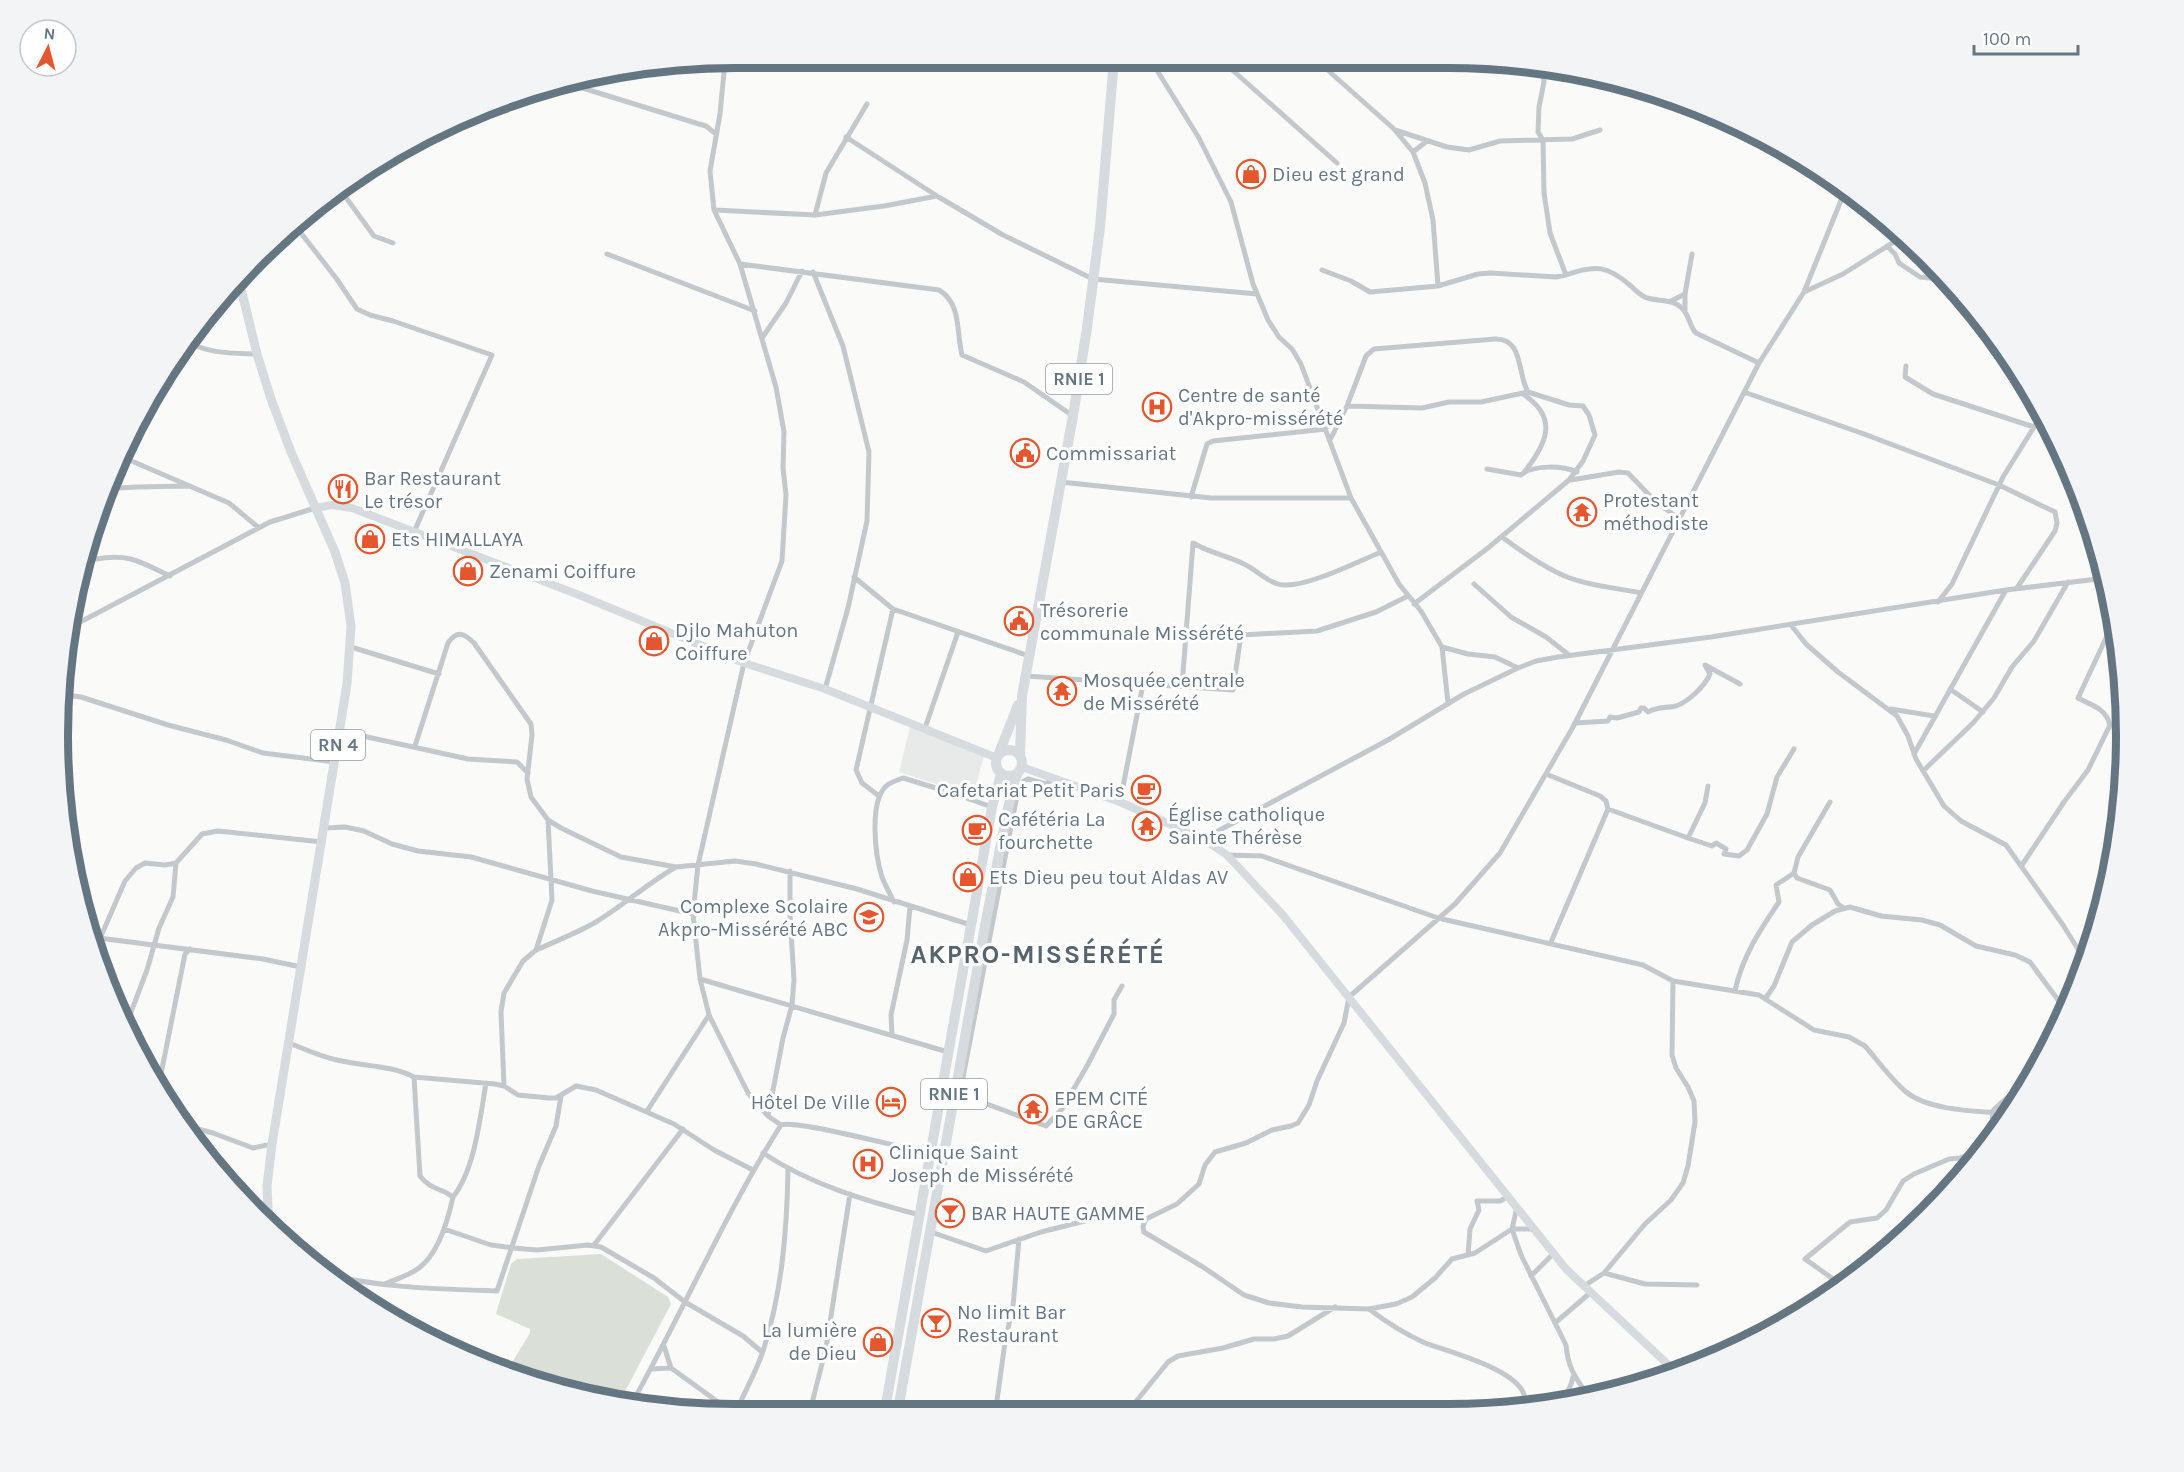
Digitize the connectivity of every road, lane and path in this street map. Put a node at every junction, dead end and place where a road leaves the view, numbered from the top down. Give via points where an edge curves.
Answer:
1 (724, 68) edge
2 (1113, 68) edge
3 (1156, 68) edge
4 (1230, 68) edge
5 (1325, 68) edge
6 (1543, 74) edge
7 (578, 87) edge
8 (867, 104) dead end
9 (1394, 129) junction
10 (1600, 130) dead end
11 (1538, 132) junction
12 (716, 134) junction
13 (846, 137) junction
14 (1531, 139) junction
15 (1543, 140) junction
16 (1427, 141) junction
17 (1413, 152) junction
18 (1337, 163) dead end
19 (344, 195) edge
20 (937, 196) junction
21 (1842, 197) edge
22 (714, 210) junction
23 (815, 215) junction
24 (299, 230) edge
25 (1897, 240) edge
26 (393, 243) dead end
27 (1887, 246) junction
28 (607, 254) dead end
29 (1692, 254) dead end
30 (740, 264) junction
31 (1322, 270) dead end
32 (802, 271) junction
33 (813, 273) junction
34 (1566, 275) junction
35 (1093, 279) junction
36 (1936, 279) edge
37 (1437, 286) junction
38 (241, 287) edge
39 (1804, 292) junction
40 (1257, 294) junction
41 (1686, 294) junction
42 (1671, 301) junction
43 (755, 311) junction
44 (1685, 312) junction
45 (762, 338) junction
46 (194, 346) edge
47 (257, 354) junction
48 (1759, 363) junction
49 (1906, 366) dead end
50 (1744, 392) junction
51 (1525, 393) junction
52 (1347, 406) junction
53 (1073, 416) junction
54 (2038, 421) edge
55 (2034, 427) junction
56 (1326, 429) junction
57 (1329, 440) junction
58 (127, 459) edge
59 (1487, 469) dead end
60 (1525, 471) junction
61 (1577, 472) junction
62 (1569, 480) junction
63 (1061, 482) junction
64 (1999, 485) junction
65 (194, 486) junction
66 (115, 489) edge
67 (1191, 497) junction
68 (1351, 498) junction
69 (315, 508) junction
70 (1679, 519) junction
71 (259, 528) junction
72 (414, 532) junction
73 (1502, 537) junction
74 (1381, 552) junction
75 (96, 559) dead end
76 (170, 576) junction
77 (854, 576) junction
78 (2098, 579) edge
79 (2067, 582) junction
80 (1474, 584) dead end
81 (2017, 588) junction
82 (2006, 590) junction
83 (1641, 593) junction
84 (1408, 596) junction
85 (1938, 602) junction
86 (1414, 604) junction
87 (893, 609) junction
88 (77, 624) edge
89 (1791, 625) junction
90 (958, 632) junction
91 (2109, 634) edge
92 (351, 646) junction
93 (1442, 647) junction
94 (1611, 651) junction
95 (1029, 656) junction
96 (1569, 656) junction
97 (744, 663) junction
98 (1518, 668) junction
99 (438, 674) junction
100 (1026, 676) junction
101 (1143, 684) junction
102 (1740, 684) dead end
103 (1182, 686) junction
104 (825, 689) junction
105 (1950, 689) junction
106 (69, 696) edge
107 (1022, 696) junction
108 (1448, 704) junction
109 (871, 707) junction
110 (1889, 709) junction
111 (1983, 712) junction
112 (1934, 716) junction
113 (1575, 723) junction
114 (925, 728) junction
115 (340, 731) junction
116 (415, 746) junction
117 (1794, 749) dead end
118 (530, 753) junction
119 (1020, 754) junction
120 (1914, 754) junction
121 (998, 755) junction
122 (335, 762) junction
123 (518, 762) junction
124 (1020, 770) junction
125 (1923, 771) junction
126 (528, 773) junction
127 (1001, 774) junction
128 (1546, 774) junction
129 (1053, 779) junction
130 (1708, 786) dead end
131 (879, 796) junction
132 (1120, 802) junction
133 (1830, 802) dead end
134 (992, 807) junction
135 (1608, 809) junction
136 (548, 820) junction
137 (325, 828) junction
138 (1688, 838) junction
139 (1203, 839) junction
140 (322, 842) junction
141 (1227, 855) junction
142 (176, 863) junction
143 (698, 865) junction
144 (2022, 865) junction
145 (676, 867) junction
146 (790, 871) junction
147 (1794, 873) junction
148 (551, 880) junction
149 (630, 899) junction
150 (894, 902) junction
151 (910, 907) junction
152 (1844, 908) junction
153 (693, 914) junction
154 (1438, 918) junction
155 (971, 925) junction
156 (99, 938) edge
157 (100, 940) edge
158 (1551, 942) junction
159 (154, 945) junction
160 (536, 950) junction
161 (188, 952) junction
162 (2080, 953) edge
163 (301, 967) junction
164 (700, 979) junction
165 (1673, 981) junction
166 (1122, 986) dead end
167 (1735, 991) junction
168 (1349, 997) junction
169 (1765, 999) junction
170 (2061, 1004) edge
171 (792, 1005) junction
172 (709, 1015) junction
173 (129, 1016) edge
174 (892, 1035) junction
175 (288, 1043) junction
176 (948, 1052) junction
177 (161, 1076) edge
178 (414, 1077) junction
179 (486, 1083) junction
180 (504, 1086) junction
181 (561, 1096) junction
182 (960, 1096) junction
183 (2011, 1096) edge
184 (647, 1111) junction
185 (938, 1111) junction
186 (1992, 1112) junction
187 (2000, 1113) edge
188 (951, 1114) junction
189 (768, 1116) junction
190 (1993, 1122) edge
191 (781, 1125) junction
192 (195, 1128) edge
193 (682, 1129) junction
194 (272, 1144) junction
195 (763, 1153) junction
196 (931, 1154) junction
197 (1969, 1155) edge
198 (788, 1169) junction
199 (753, 1170) junction
200 (850, 1194) junction
201 (1509, 1196) junction
202 (453, 1197) junction
203 (1517, 1207) junction
204 (268, 1214) edge
205 (920, 1215) junction
206 (1085, 1221) dead end
207 (444, 1228) junction
208 (1512, 1229) junction
209 (1535, 1229) junction
210 (932, 1231) junction
211 (1018, 1239) junction
212 (594, 1245) junction
213 (513, 1248) junction
214 (1554, 1253) junction
215 (1468, 1255) junction
216 (1604, 1273) junction
217 (1531, 1276) junction
218 (348, 1280) edge
219 (1835, 1280) edge
220 (384, 1285) junction
221 (1697, 1285) dead end
222 (1587, 1290) junction
223 (685, 1302) junction
224 (1335, 1307) junction
225 (1369, 1309) junction
226 (1555, 1323) junction
227 (663, 1346) junction
228 (762, 1352) junction
229 (1671, 1366) edge
230 (671, 1368) junction
231 (651, 1369) junction
232 (1574, 1377) junction
233 (1584, 1391) edge
234 (1568, 1394) edge
235 (636, 1397) edge
236 (1525, 1400) edge
237 (720, 1404) edge
238 (741, 1404) edge
239 (812, 1404) edge
240 (886, 1404) edge
241 (899, 1404) edge
242 (904, 1404) edge
243 (997, 1404) edge
244 (1134, 1404) edge

1 - 12 street
2 - 35 highway, RNIE 1
3 - 40 street via 1199,138 1231,202
4 - 18 street
5 - 9 street
6 - 11 street
7 - 12 street via 706,126
8 - 13 street
9 - 16 street
9 - 17 street
10 - 15 street via 1572,139
11 - 14 street
11 - 15 street
12 - 22 street via 710,171
13 - 20 street
13 - 23 street via 826,173
14 - 15 street
14 - 16 street via 1500,141 1469,150
15 - 34 street via 1550,233
16 - 17 street
17 - 37 street via 1433,220
19 - 26 street via 374,236
20 - 23 street
20 - 35 street via 1003,235
21 - 39 street
22 - 23 street
22 - 30 street
24 - 72 street via 357,309 492,355
25 - 27 street
27 - 36 street via 1899,263 1920,277
27 - 39 street via 1843,274
28 - 43 street
29 - 41 street
30 - 32 street
30 - 43 street
31 - 37 street via 1370,292
32 - 33 street
32 - 45 street
33 - 53 street via 939,290 952,301 962,355 1024,382
33 - 77 street via 843,346 867,438 867,522
34 - 37 street via 1478,274
34 - 42 street via 1590,268 1609,270 1642,296
35 - 40 street
35 - 53 highway, RNIE 1
38 - 47 main road, RN 4
39 - 48 street
40 - 56 street via 1268,320 1301,364
41 - 42 street
41 - 44 street
42 - 44 street
43 - 45 street
44 - 48 street via 1696,333
45 - 97 street via 777,387 784,432 786,495 782,561
46 - 47 street
47 - 69 main road, RN 4
48 - 50 street
49 - 55 street via 1905,376 1933,394
50 - 64 street
50 - 70 street
51 - 52 street via 1422,408
51 - 52 street via 1514,347 1507,340 1495,339 1369,351
51 - 60 street via 1541,409 1546,432
51 - 61 street via 1585,408 1595,435
52 - 57 street
53 - 63 highway, RNIE 1
54 - 55 street
55 - 64 street
56 - 57 street
56 - 67 street via 1207,444
57 - 68 street
58 - 65 street
59 - 60 street via 1521,475
60 - 61 street via 1568,468
61 - 62 street
62 - 70 street via 1628,473
62 - 73 street
63 - 67 street
63 - 95 highway, RNIE 1
64 - 81 street via 2055,512 2057,523
64 - 85 street via 1952,584
65 - 66 street
65 - 71 street via 229,503
67 - 68 street
68 - 74 street
69 - 71 street
69 - 72 main road via 342,505
69 - 92 main road, RN 4 via 345,583
70 - 83 street
71 - 76 street
72 - 97 main road
73 - 83 street via 1568,577
73 - 86 street
74 - 84 street
74 - 103 street via 1284,586 1193,543
75 - 76 street via 132,559
76 - 88 street
77 - 87 street
77 - 104 street
78 - 79 street
79 - 81 street
79 - 111 street via 2034,641
80 - 96 street via 1511,617
81 - 82 street
82 - 85 street
82 - 105 street
83 - 94 street
84 - 86 street
84 - 103 street via 1376,612 1317,631 1241,635 1233,690
85 - 89 street
86 - 93 street
87 - 90 street
87 - 109 street
89 - 94 street
89 - 110 street via 1838,672
90 - 95 street
90 - 114 street
91 - 144 street via 2078,698 2096,704 2110,725 2088,770
92 - 99 street
92 - 115 main road, RN 4
93 - 98 street via 1495,657
93 - 108 street
94 - 96 street
94 - 113 street
95 - 100 highway, RNIE 1
96 - 98 street
97 - 104 main road
97 - 143 street
98 - 108 street
99 - 116 street
99 - 118 street via 447,643 455,634 466,634 531,724
100 - 101 street
100 - 107 highway, RNIE 1
101 - 103 street
101 - 132 street
102 - 113 street via 1705,665 1710,674 1707,683 1677,706 1648,712 1641,708 1608,721
104 - 109 main road
105 - 111 street
105 - 112 street
106 - 122 street via 263,753
107 - 119 highway, RNIE 1
107 - 121 highway, RNIE 1
108 - 139 street
109 - 114 main road
109 - 131 street via 856,770 862,783
110 - 112 street
110 - 120 street via 1904,727
111 - 125 street
112 - 120 street
113 - 128 street
114 - 121 main road
115 - 116 street
115 - 122 main road, RN 4
116 - 123 street via 468,759
117 - 138 street via 1777,777 1767,814 1748,850 1739,856 1724,854 1726,849 1722,845
118 - 123 street
118 - 126 street
119 - 121 highway via 1010,749
119 - 124 highway, RNIE 1
120 - 125 street
121 - 127 highway via 995,764
122 - 137 main road, RN 4
123 - 126 street
124 - 127 highway
124 - 129 main road
124 - 188 highway, RNIE 1 via 1005,819
125 - 144 street via 1951,814 2006,845
126 - 136 street via 531,797
127 - 134 highway, RNIE 1
128 - 135 street via 1600,796
128 - 154 street via 1500,853
129 - 132 main road
129 - 182 street via 1046,783 1028,779 1018,790
130 - 138 street via 1705,803
131 - 134 street via 885,787 903,778
131 - 150 street via 875,830 878,862
132 - 139 main road
133 - 147 street via 1798,857
134 - 155 highway, RNIE 1
135 - 138 street
135 - 158 street
136 - 145 street via 621,856
136 - 148 street
137 - 140 main road, RN 4
137 - 148 street via 364,831 418,851 471,857
139 - 141 main road
140 - 142 street via 209,831
140 - 163 main road, RN 4
141 - 154 street via 1262,856
141 - 168 main road via 1282,914
142 - 156 street via 145,863 136,868 125,881
142 - 159 street via 173,897
143 - 145 street
143 - 146 street via 735,861
143 - 153 street
144 - 162 street
145 - 149 street
146 - 150 street
146 - 171 street
147 - 152 street via 1797,878 1830,890
147 - 167 street via 1776,885 1779,902 1756,936 1739,971
148 - 149 street
148 - 160 street via 550,910
149 - 153 street
149 - 160 street via 593,924
150 - 151 street
151 - 155 street
151 - 174 street via 891,1015
152 - 169 street via 1812,925 1792,942
152 - 170 street via 1858,907 1881,916 1922,920 1976,946 2015,955 2030,962
153 - 164 street
154 - 158 street
154 - 168 street
155 - 176 highway, RNIE 1
157 - 159 street
158 - 165 street via 1643,964
159 - 161 street
159 - 173 street
160 - 180 street via 522,961 504,993
161 - 163 street
161 - 177 street
163 - 175 main road, RN 4
164 - 171 street
164 - 172 street
165 - 167 street
165 - 216 street via 1672,1055 1694,1101 1688,1166 1683,1183 1671,1200
166 - 182 street via 1114,1000 1114,1014 1087,1066 1062,1109 1046,1125
167 - 169 street
168 - 201 main road
168 - 224 street via 1344,1023 1298,1123 1215,1152 1205,1165 1199,1184 1143,1226 1144,1232 1244,1295 1269,1303
169 - 186 street via 1814,1030 1849,1037 1865,1046 1906,1092 1918,1099 1961,1110
171 - 174 street
171 - 189 street
172 - 184 street
172 - 189 street via 748,1093
174 - 176 street
175 - 178 street via 310,1053
175 - 194 main road, RN 4
176 - 185 highway, RNIE 1
178 - 179 street
178 - 202 street via 420,1176 429,1187
179 - 180 street
179 - 202 street via 463,1184
180 - 181 street via 518,1095
181 - 184 street via 579,1086
181 - 213 street via 556,1126
182 - 210 street
183 - 186 street
184 - 193 street
185 - 188 highway
185 - 196 highway, RNIE 1
186 - 187 street
186 - 190 street
188 - 210 highway, RNIE 1
189 - 191 street
191 - 195 street
191 - 196 street via 799,1125
192 - 194 street via 253,1148
193 - 199 street
193 - 212 street
194 - 204 main road, RN 4
195 - 198 street
195 - 199 street
196 - 205 highway, RNIE 1
197 - 219 street via 1949,1159 1903,1181 1877,1218 1850,1222 1805,1259
198 - 200 street
198 - 228 street via 788,1219 781,1269
199 - 223 street
200 - 205 street
200 - 239 street via 826,1348
201 - 203 main road
201 - 215 street via 1500,1201 1477,1201 1479,1210 1470,1229
202 - 207 street
203 - 208 street
203 - 209 main road
205 - 240 highway, RNIE 1
206 - 211 street
207 - 213 street via 491,1245
207 - 220 street via 427,1261
208 - 209 street
208 - 215 street
208 - 217 street
209 - 214 main road
210 - 211 street via 986,1251
210 - 241 highway, RNIE 1
210 - 242 street
211 - 243 street via 1013,1306
212 - 213 street
212 - 223 street via 654,1278
213 - 220 street via 497,1291
214 - 217 street
214 - 222 main road
215 - 225 street via 1452,1259 1412,1297
216 - 221 street via 1645,1284
216 - 222 street
217 - 226 street
218 - 220 street
222 - 226 street
222 - 229 main road
223 - 227 street
223 - 228 street via 743,1336
224 - 225 street
224 - 244 street via 1288,1336 1254,1339 1178,1356 1168,1362
225 - 236 street via 1424,1342 1493,1367 1519,1386
226 - 232 street via 1566,1345
227 - 230 street
227 - 231 street
228 - 238 street
230 - 231 street
230 - 237 street
231 - 235 street
232 - 233 street
232 - 234 street

